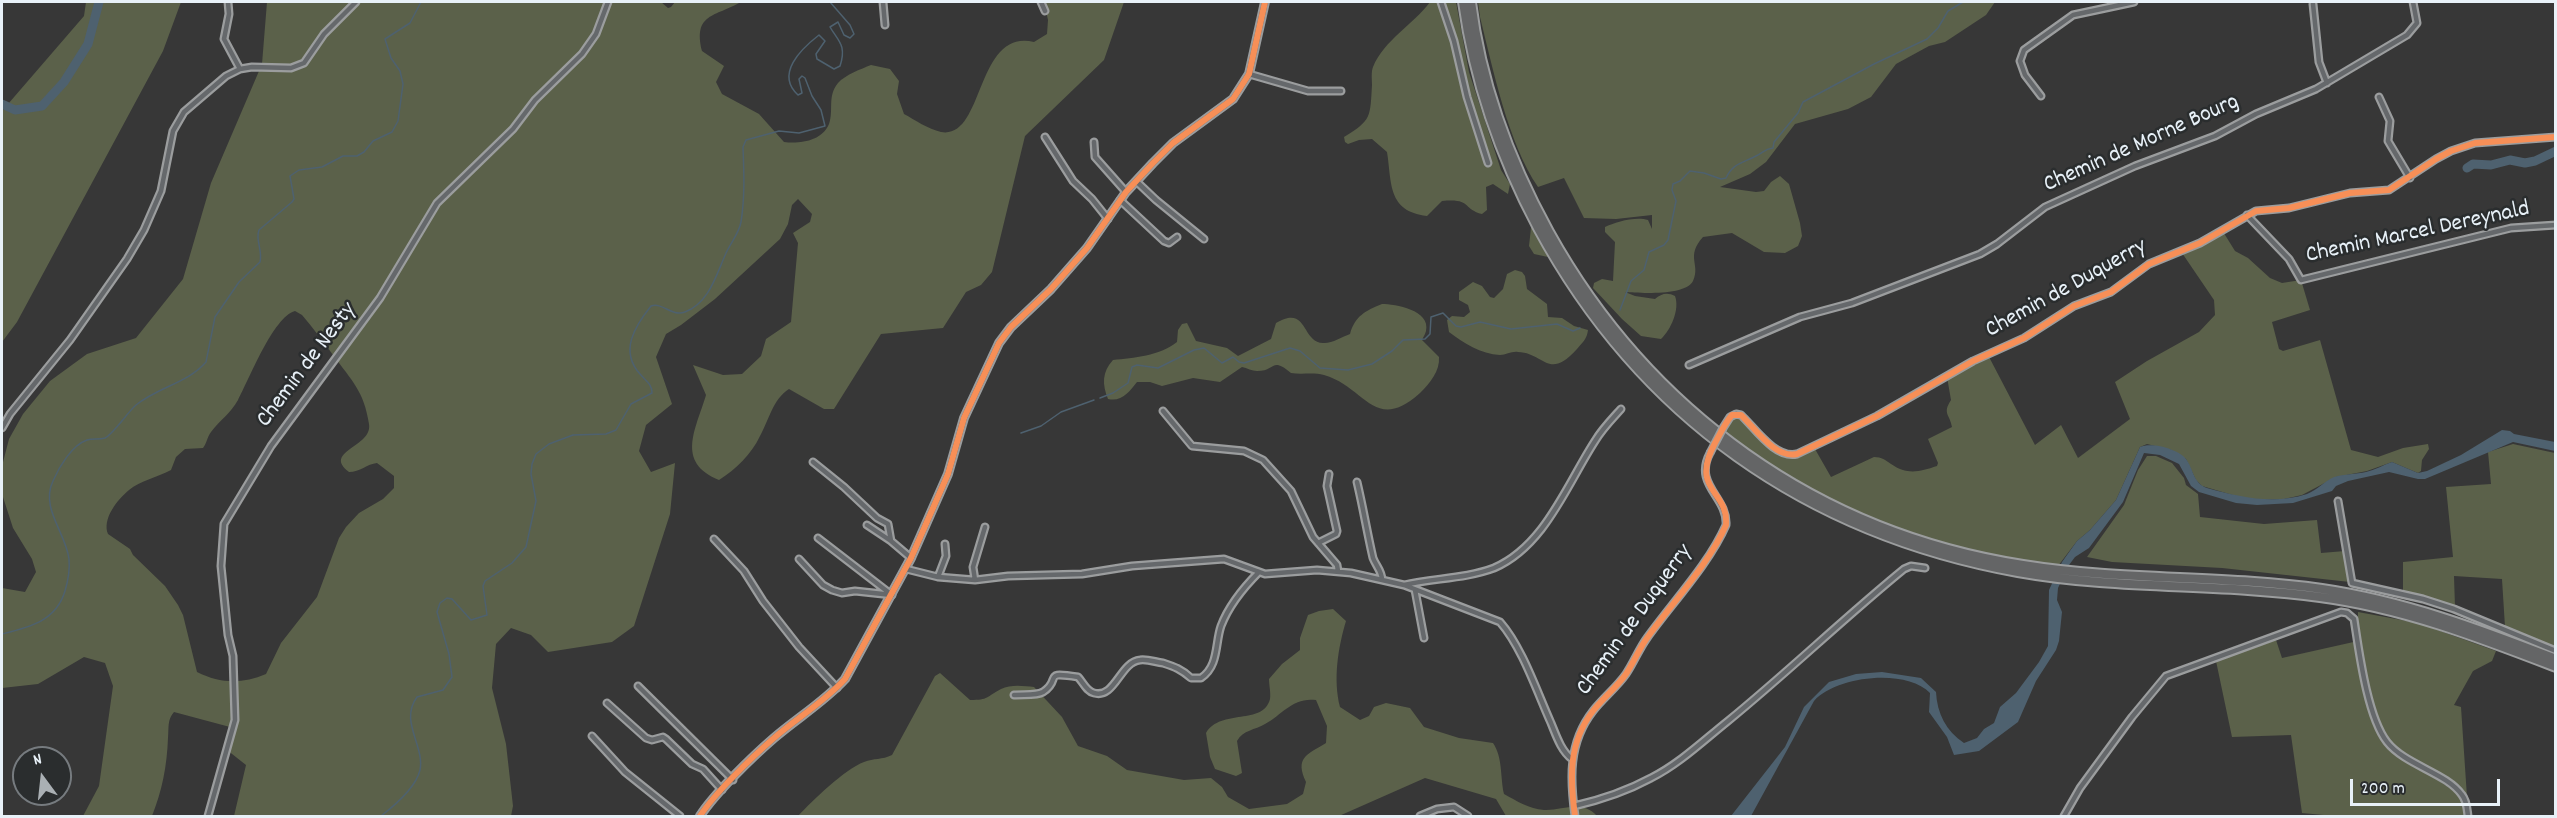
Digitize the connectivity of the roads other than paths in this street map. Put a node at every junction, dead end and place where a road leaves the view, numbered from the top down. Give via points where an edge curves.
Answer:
1 (228, 2) edge
2 (356, 2) edge
3 (608, 2) edge
4 (883, 2) edge
5 (1041, 2) edge
6 (1265, 2) edge
7 (1441, 2) edge
8 (1463, 2) edge
9 (1471, 2) edge
10 (2134, 2) edge
11 (2413, 2) edge
12 (2313, 4) dead end
13 (1045, 11) dead end
14 (885, 25) dead end
15 (240, 69) junction
16 (1249, 74) junction
17 (2327, 83) junction
18 (1341, 91) dead end
19 (2041, 96) dead end
20 (2379, 98) dead end
21 (2556, 137) edge
22 (1045, 138) dead end
23 (1094, 142) dead end
24 (1488, 163) dead end
25 (2410, 178) junction
26 (1136, 181) junction
27 (1126, 192) junction
28 (1120, 200) junction
29 (2247, 215) junction
30 (1107, 219) junction
31 (2556, 225) edge
32 (1177, 237) dead end
33 (1204, 239) dead end
34 (1689, 365) dead end
35 (1621, 409) dead end
36 (1163, 411) dead end
37 (2, 428) edge
38 (813, 462) dead end
39 (1329, 474) dead end
40 (1357, 482) dead end
41 (2338, 501) dead end
42 (867, 525) dead end
43 (985, 527) dead end
44 (714, 538) dead end
45 (818, 538) dead end
46 (891, 541) junction
47 (1318, 543) junction
48 (945, 544) dead end
49 (911, 558) junction
50 (799, 559) dead end
51 (1925, 568) dead end
52 (906, 569) junction
53 (1338, 571) junction
54 (1259, 572) junction
55 (2051, 573) junction
56 (2071, 575) junction
57 (938, 577) junction
58 (975, 580) junction
59 (1382, 580) junction
60 (1404, 585) junction
61 (1415, 590) junction
62 (892, 595) junction
63 (1425, 638) dead end
64 (2556, 651) edge
65 (2556, 659) edge
66 (2556, 667) edge
67 (638, 686) dead end
68 (837, 688) junction
69 (1014, 694) dead end
70 (607, 703) dead end
71 (592, 736) dead end
72 (1572, 759) junction
73 (733, 780) junction
74 (722, 790) junction
75 (1574, 807) junction
76 (208, 816) edge
77 (680, 816) edge
78 (700, 816) edge
79 (1420, 816) edge
80 (1468, 816) edge
81 (1575, 816) edge
82 (2064, 816) edge
83 (2468, 816) edge

1 - 15 street via 225,39
2 - 15 street via 324,34 304,63 291,68
3 - 76 street, Chemin de Nesty via 596,34 582,54 437,203 380,298 271,446 224,524 221,566 233,657 235,720
4 - 14 street
5 - 13 street
6 - 16 street
7 - 24 street
8 - 55 highway via 1490,116 1531,214 1583,303 1658,392 1740,460 1848,521 1932,552 1980,564
9 - 55 highway via 1491,95 1530,195 1587,295 1663,386 1736,448 1851,515 1945,547
10 - 19 street via 2073,15 2024,50 2020,61 2025,75
11 - 17 street, Chemin de Morne Bourg via 2417,23 2413,30
12 - 17 street via 2319,62
15 - 37 street via 226,76 176,122 160,191 144,230 70,340
16 - 18 street via 1308,91
16 - 26 street via 1226,106 1169,146
17 - 34 street, Chemin de Morne Bourg via 2215,136 2135,165 2045,207 1980,254 1852,303 1800,317
20 - 25 street via 2390,121 2388,141
21 - 25 street, Chemin de Duquerry via 2475,143 2451,151
22 - 30 street via 1073,181
23 - 27 street via 1095,157
25 - 29 street, Chemin de Duquerry via 2389,190 2350,193
26 - 27 street
26 - 33 street
27 - 28 street
28 - 30 street
28 - 32 street via 1164,241 1169,243
29 - 31 street, Chemin Marcel Dereynald via 2289,259 2301,280 2511,228
29 - 72 street, Chemin de Duquerry, bridge via 2200,243 2149,264 2111,292 2074,306 2024,338 1973,361 1877,416 1797,453 1785,454 1775,448 1741,415 1730,417 1705,466 1707,481 1726,516 1724,528 1647,637 1626,674 1592,712 1581,729
30 - 49 street via 1051,289 999,342 964,418 948,474
35 - 60 street via 1596,439 1546,522 1522,550 1482,572
36 - 47 street via 1192,446 1244,451 1263,460 1291,491
38 - 46 street via 888,524
39 - 47 street via 1327,486 1337,531
40 - 59 street
41 - 64 street via 2352,583 2454,609
42 - 46 street
43 - 58 street via 973,567
44 - 68 street via 744,571 799,647
45 - 62 street
46 - 49 street
47 - 53 street
48 - 57 street via 946,556
49 - 52 street
50 - 62 street via 832,590
51 - 75 street via 1904,568 1780,678 1679,760 1631,788
52 - 57 street
52 - 62 street
53 - 54 street
53 - 59 street
54 - 58 street via 1224,559 1082,574
54 - 69 street via 1233,602 1221,627 1216,655 1201,678 1191,678 1177,666 1138,660 1130,663 1102,693 1089,691 1078,677 1058,674 1040,694
55 - 56 highway
56 - 65 highway via 2274,584 2369,597 2442,617
56 - 66 highway via 2255,590 2365,604 2450,627
57 - 58 street
59 - 60 street
60 - 61 street
61 - 63 street
61 - 72 street via 1500,622 1560,744
62 - 68 street via 862,652
67 - 73 street
68 - 73 street via 773,739
70 - 74 street via 646,738 666,739
71 - 77 street via 626,772
72 - 75 street, Chemin de Duquerry
73 - 74 street
74 - 78 street
75 - 81 street, Chemin de Duquerry
79 - 80 street via 1454,807
82 - 83 street via 2080,788 2166,676 2342,612 2354,619 2356,644 2382,734 2396,751 2459,791 2466,801

